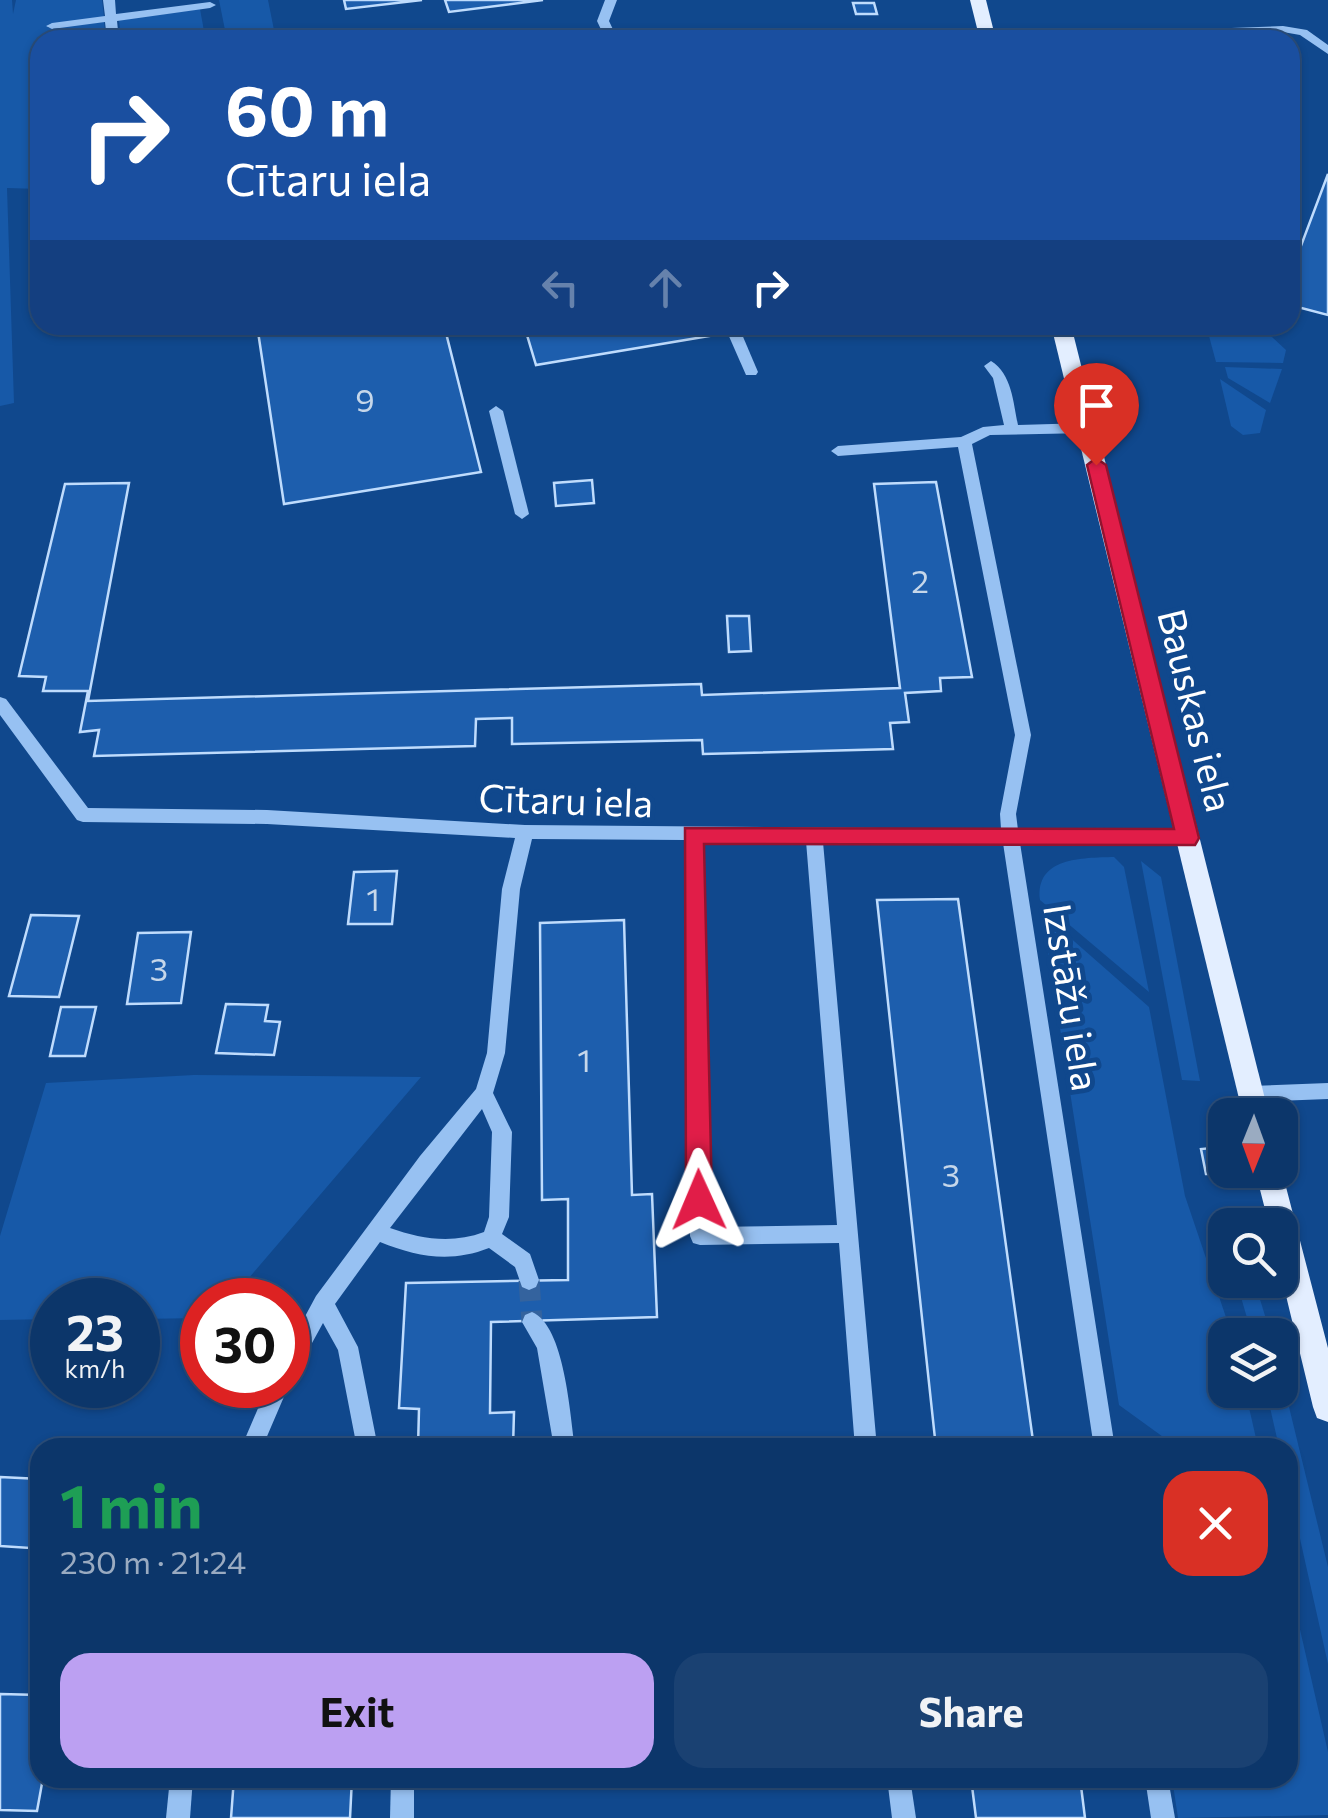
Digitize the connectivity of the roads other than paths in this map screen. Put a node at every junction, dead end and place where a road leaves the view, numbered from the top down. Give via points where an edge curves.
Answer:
1 (108, 0) edge
2 (611, 0) edge
3 (978, 0) edge
4 (209, 2) edge
5 (111, 18) junction
6 (52, 26) dead end
7 (112, 30) edge
8 (215, 30) edge
9 (608, 30) edge
10 (986, 30) edge
11 (1234, 30) edge
12 (1293, 30) edge
13 (1300, 31) edge
14 (1328, 50) edge
15 (735, 335) edge
16 (1063, 335) edge
17 (991, 366) dead end
18 (751, 372) dead end
19 (496, 411) dead end
20 (1088, 428) junction
21 (1012, 429) junction
22 (964, 442) junction
23 (838, 451) dead end
24 (522, 514) dead end
25 (0, 704) edge
26 (524, 832) junction
27 (693, 834) junction
28 (814, 834) junction
29 (1188, 838) junction
30 (1011, 839) junction
31 (1328, 1091) edge
32 (484, 1093) junction
33 (1252, 1098) edge
34 (1288, 1098) edge
35 (1274, 1188) edge
36 (376, 1231) junction
37 (845, 1234) junction
38 (491, 1238) junction
39 (529, 1280) tunnel mouth
40 (324, 1303) junction
41 (532, 1322) tunnel mouth
42 (310, 1328) edge
43 (1326, 1395) edge
44 (269, 1408) edge
45 (255, 1438) edge
46 (366, 1438) edge
47 (563, 1438) edge
48 (865, 1438) edge
49 (1104, 1438) edge
50 (181, 1788) edge
51 (403, 1788) edge
52 (900, 1788) edge
53 (1158, 1788) edge
54 (178, 1818) edge
55 (402, 1818) edge
56 (904, 1818) edge
57 (1163, 1818) edge

1 - 5 street
2 - 9 street
3 - 10 main road
4 - 5 street
4 - 8 street
5 - 6 street
5 - 7 street
11 - 12 street
13 - 14 street
15 - 18 street
16 - 20 main road, Bauskas iela
17 - 21 street via 1000,377
19 - 24 street
20 - 21 street
20 - 29 main road, Bauskas iela
21 - 22 street via 988,430
22 - 23 street
22 - 30 street, Izstāžu iela via 1023,735 1008,814
25 - 26 street, Cītaru iela via 82,816
26 - 27 street, Cītaru iela
26 - 32 street via 511,889 496,1053
27 - 28 street, Cītaru iela
27 - 37 street via 700,1236
28 - 30 street, Cītaru iela
28 - 37 street
29 - 30 street, Cītaru iela
29 - 33 main road, Bauskas iela
30 - 49 street, Izstāžu iela
31 - 34 street
32 - 36 street
32 - 38 street via 502,1132 499,1217
35 - 43 main road
36 - 38 street via 434,1250 470,1248
36 - 40 street
37 - 48 street
38 - 39 street via 524,1261
40 - 42 street
40 - 46 street via 348,1347
41 - 47 street via 548,1346
44 - 45 street
50 - 54 street
51 - 55 street
52 - 56 street
53 - 57 street

